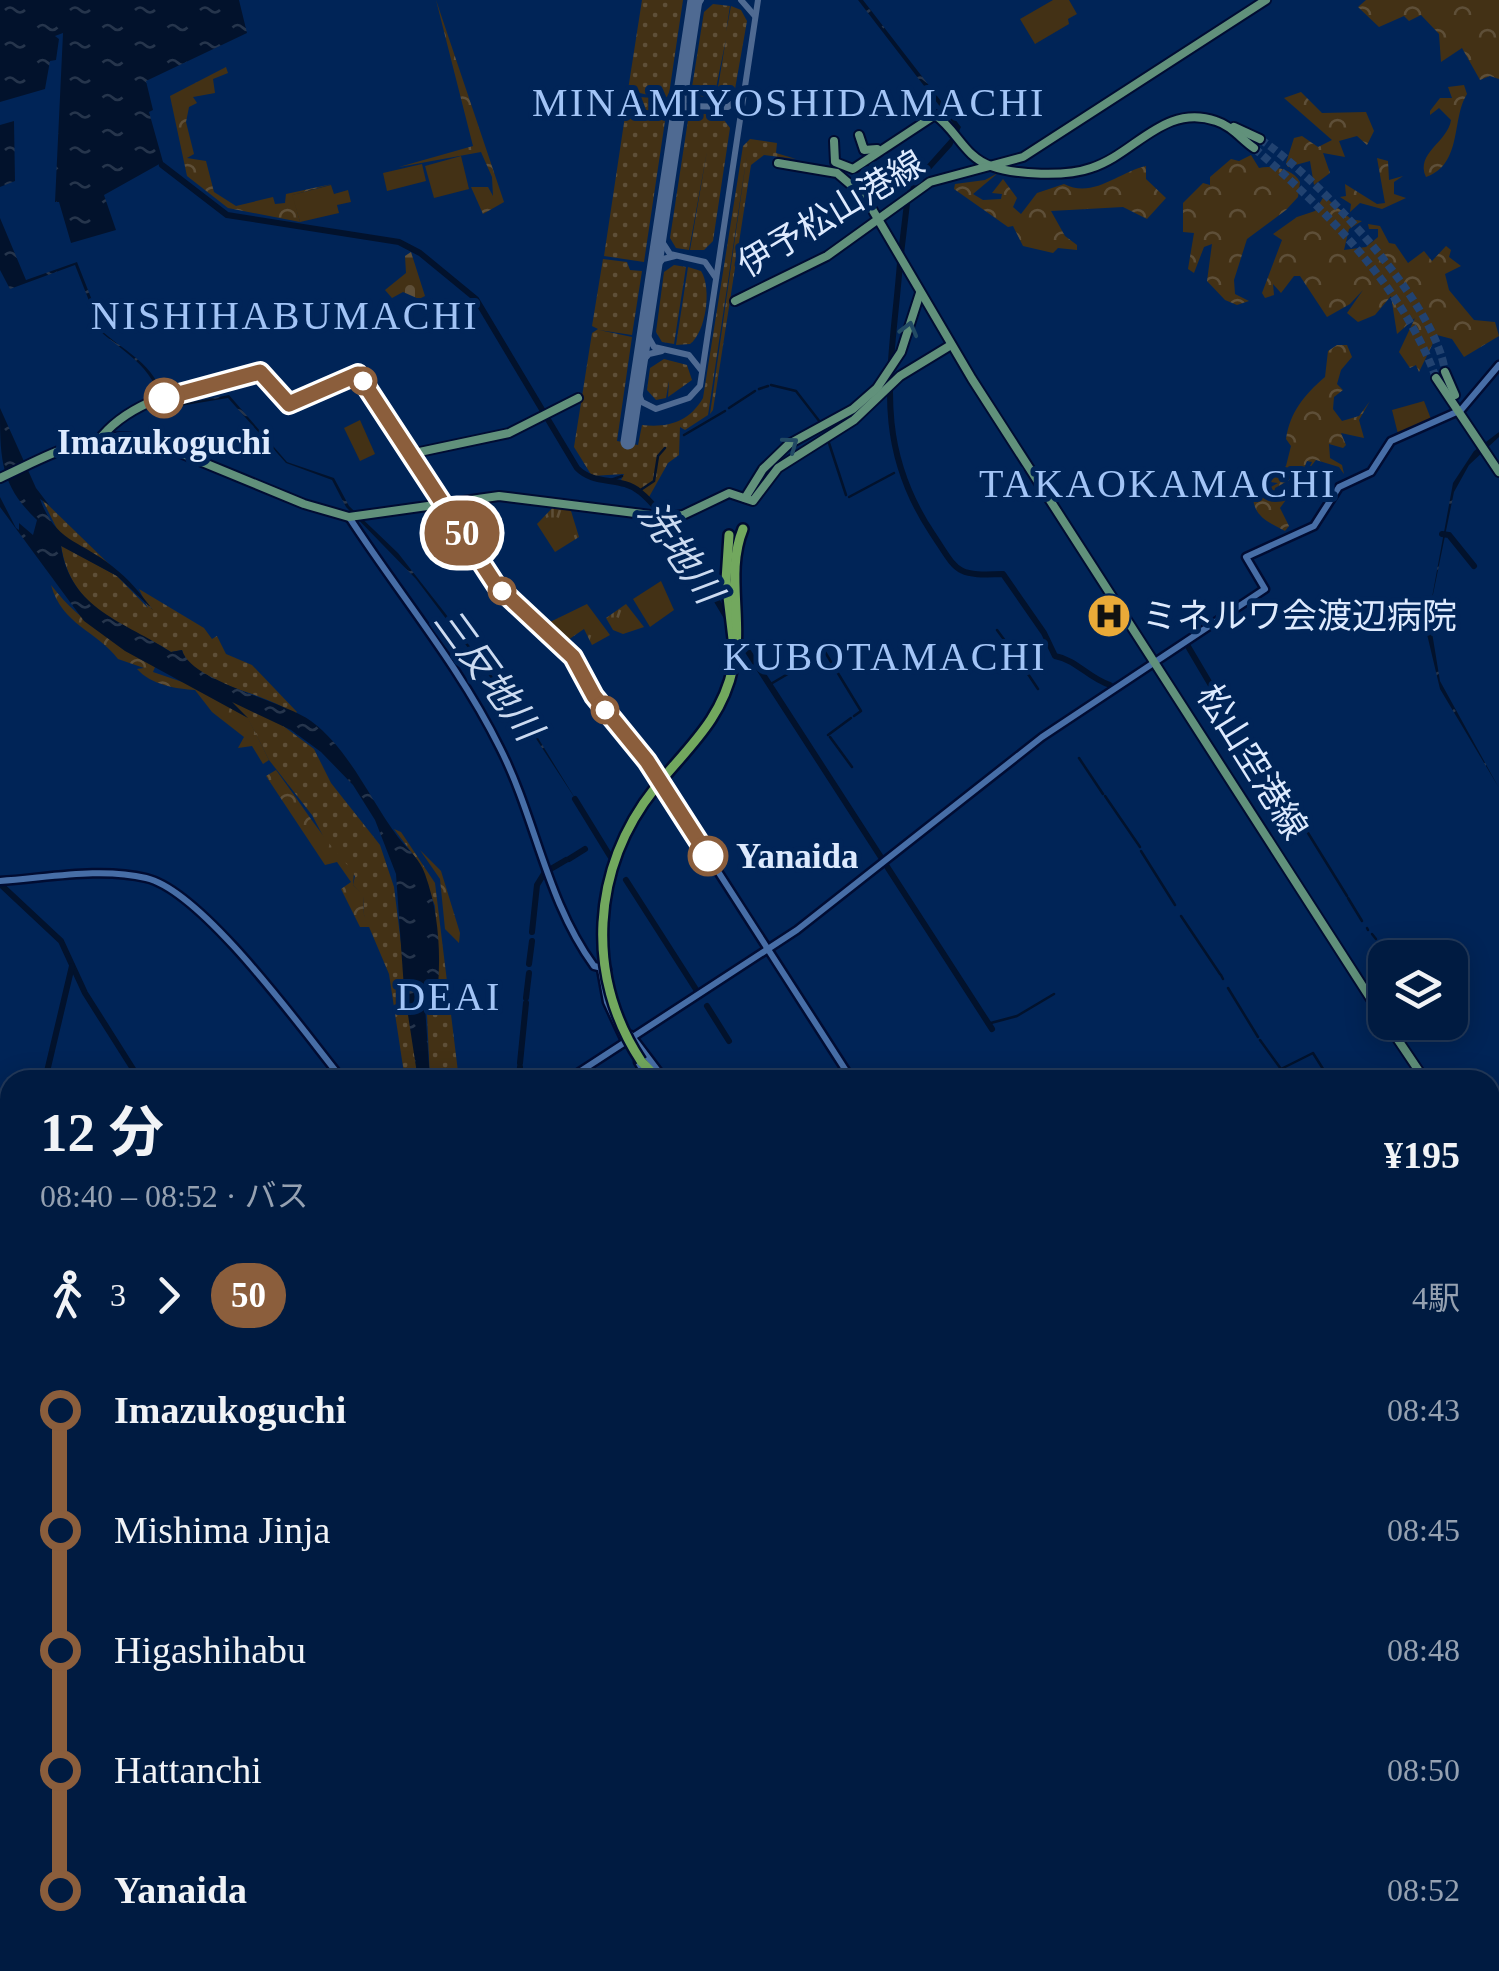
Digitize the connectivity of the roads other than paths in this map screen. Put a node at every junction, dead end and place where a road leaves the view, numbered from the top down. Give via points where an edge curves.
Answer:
1 (1266, 0) edge
2 (906, 133) junction
3 (860, 135) dead end
4 (1260, 139) tunnel mouth
5 (834, 141) dead end
6 (1254, 148) tunnel mouth
7 (778, 163) dead end
8 (993, 165) junction
9 (848, 178) junction
10 (878, 218) junction
11 (920, 293) junction
12 (735, 301) dead end
13 (951, 345) junction
14 (1499, 364) edge
15 (1441, 375) tunnel mouth
16 (888, 380) junction
17 (578, 398) dead end
18 (1462, 410) junction
19 (102, 436) junction
20 (410, 454) junction
21 (1499, 469) edge
22 (0, 478) edge
23 (749, 499) junction
24 (443, 504) junction
25 (355, 516) junction
26 (743, 529) dead end
27 (729, 535) dead end
28 (1155, 661) junction
29 (733, 666) junction
30 (2, 880) edge
31 (768, 948) junction
32 (1368, 994) edge
33 (629, 1039) junction
34 (1398, 1040) edge
35 (645, 1062) junction
36 (334, 1070) edge
37 (582, 1070) edge
38 (651, 1070) edge
39 (651, 1070) edge
40 (846, 1070) edge
41 (1418, 1070) edge

1 - 8 main road, 伊予松山港線 via 1032,151
2 - 5 main road via 846,169 835,162
2 - 8 main road via 935,115 970,154
2 - 9 main road
3 - 8 main road via 862,148 874,151 937,110
4 - 8 main road via 1217,118 1188,114 1163,121 1090,166
6 - 8 main road via 1218,122 1184,118 1091,168 1022,171
7 - 9 main road
8 - 10 main road, 伊予松山港線 via 936,179
9 - 10 main road, 松山空港線
10 - 11 main road, 松山空港線
10 - 12 main road, 伊予松山港線 via 820,260
11 - 13 main road, 松山空港線
16 -> 11 main road
13 - 16 main road
13 - 28 main road, 松山空港線
14 - 18 main road
15 - 18 main road
16 - 23 main road via 884,393 854,420 778,468
23 -> 16 main road via 777,454
17 - 20 main road via 510,433
18 - 21 main road
18 - 28 main road via 1391,441 1371,472 1339,487 1314,526 1246,557 1268,587
19 - 20 main road via 162,398 260,372 289,404 358,374
19 - 22 main road
19 - 25 main road via 150,441 304,504
20 - 24 main road
23 - 24 main road via 724,494 661,517 510,496
24 - 25 main road
24 - 31 main road via 496,585 573,657
25 - 33 main road via 498,743 567,923 594,966 605,969 607,1002
26 - 29 highway via 734,570
27 - 29 highway
28 - 31 main road via 1042,737
28 - 32 main road, 松山空港線
29 - 35 highway, bridge via 712,722 638,812 610,875 602,928 605,976 616,1017
30 - 36 main road via 106,875 163,885 232,946
31 - 33 main road
31 - 40 main road
33 - 35 main road
33 - 37 main road
33 - 39 main road
34 - 41 main road, 松山空港線
35 - 38 highway

